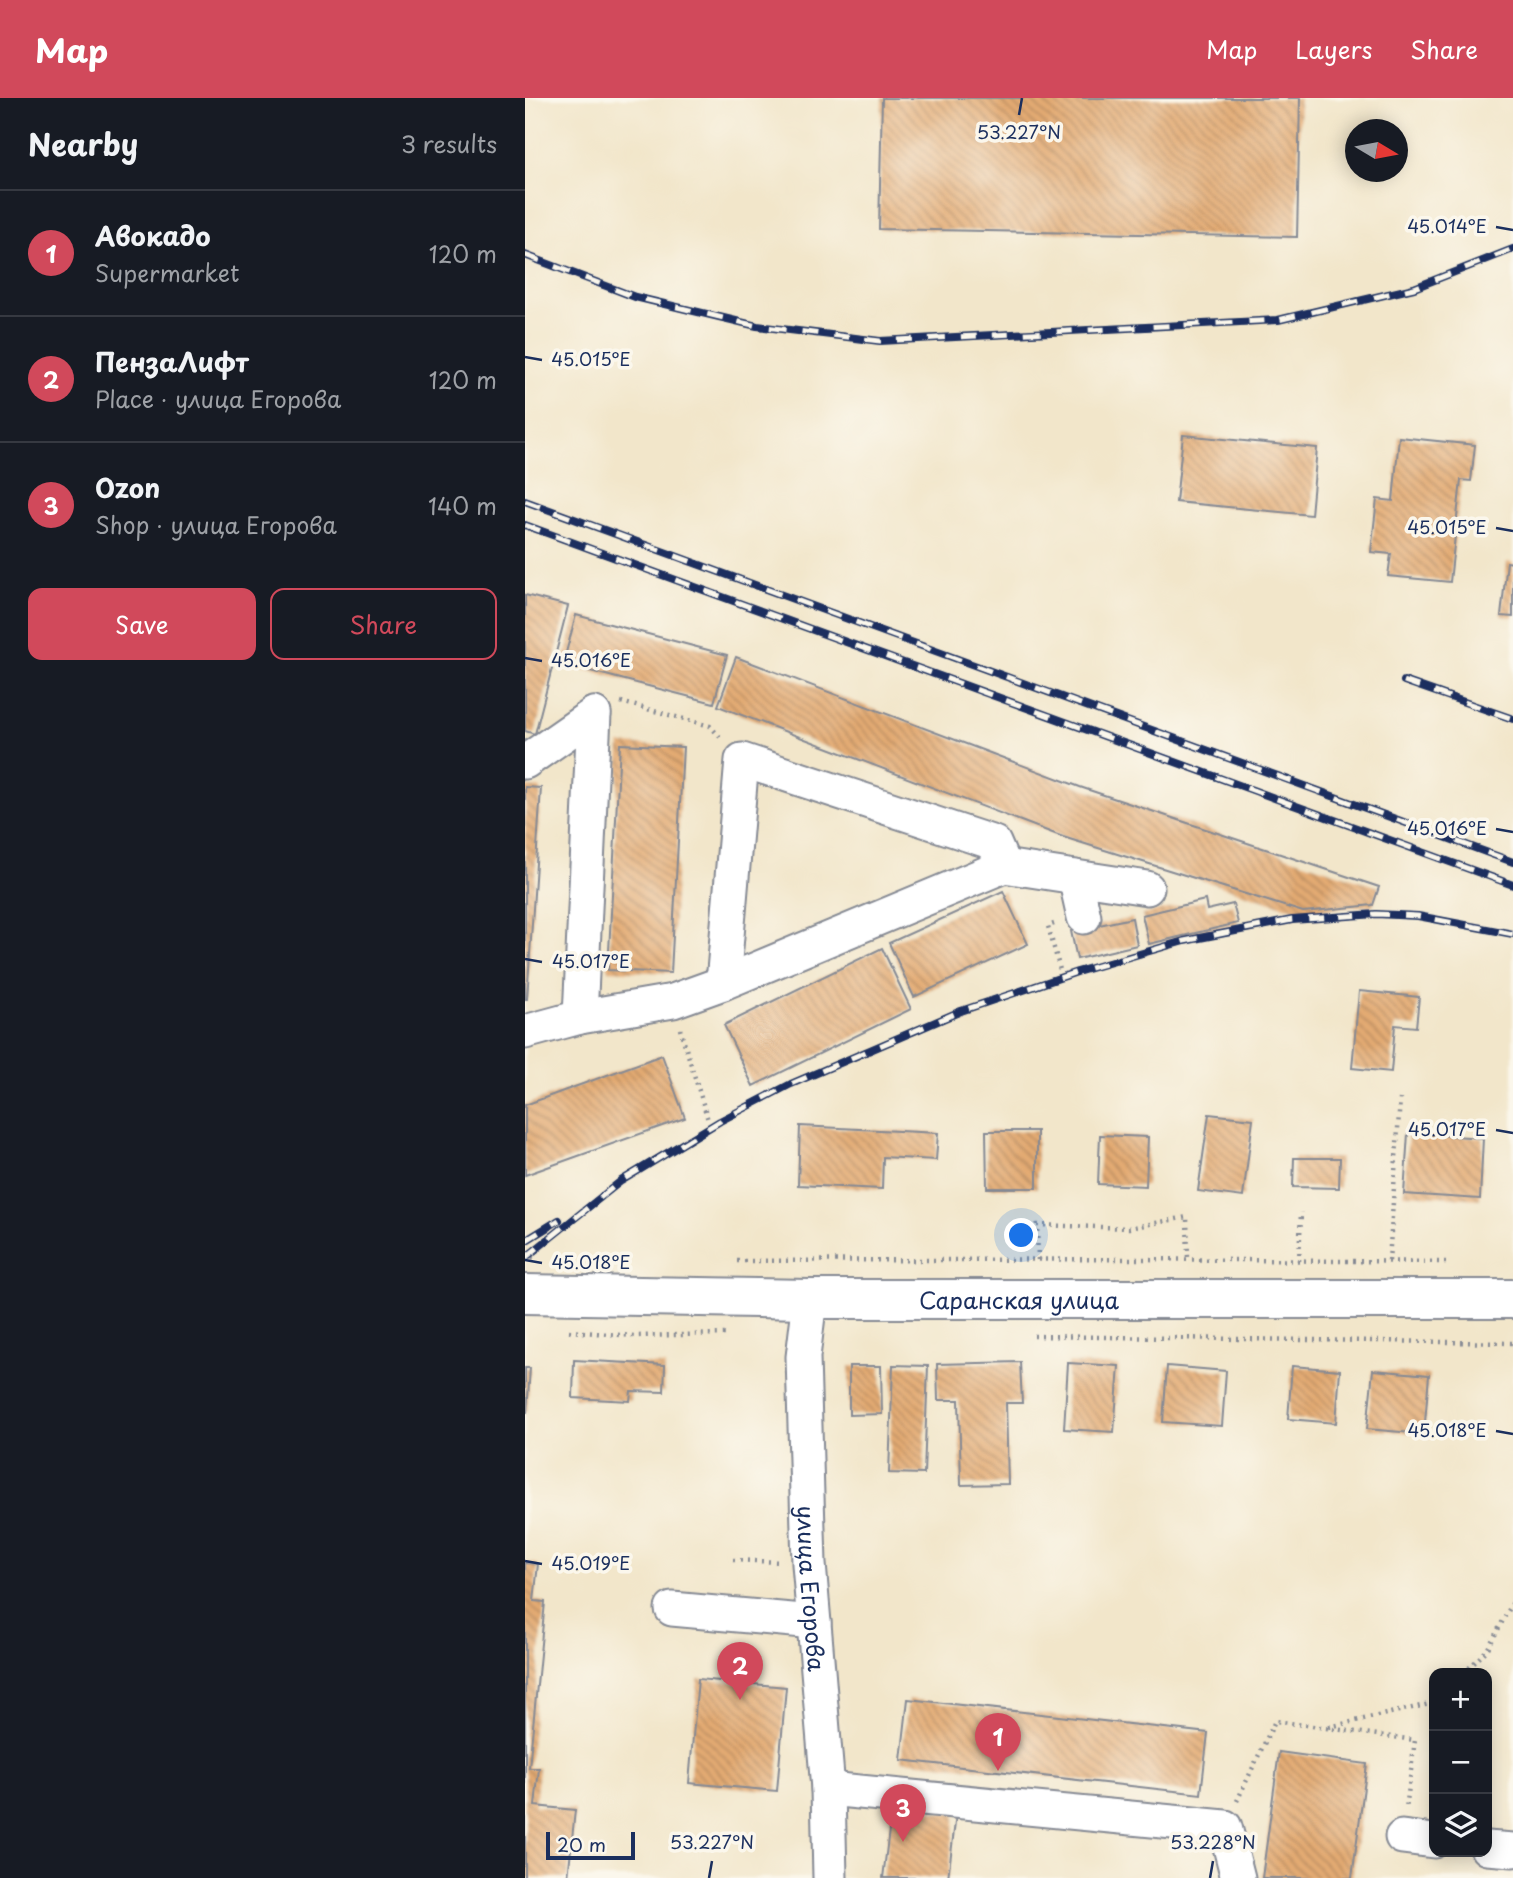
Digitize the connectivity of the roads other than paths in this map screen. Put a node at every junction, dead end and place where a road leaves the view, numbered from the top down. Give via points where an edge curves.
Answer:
1 (525, 762) edge
2 (1004, 866) junction
3 (1075, 877) junction
4 (1147, 888) dead end
5 (1084, 917) dead end
6 (723, 983) junction
7 (580, 1017) junction
8 (525, 1032) edge
9 (525, 1294) edge
10 (810, 1299) junction
11 (1513, 1299) edge
12 (672, 1609) dead end
13 (814, 1622) junction
14 (828, 1789) junction
15 (1492, 1848) edge
16 (1513, 1850) edge
17 (830, 1878) edge
18 (1238, 1878) edge

1 - 7 street via 594,714
2 - 3 street
2 - 6 street
2 - 6 street via 993,842 742,760
3 - 4 street
3 - 5 street
6 - 7 street via 673,1001
7 - 8 street
9 - 10 main road, Саранская улица
10 - 11 main road, Саранская улица
10 - 13 street, улица Егорова via 803,1357
12 - 13 street
13 - 14 street, улица Егорова
14 - 17 street, улица Егорова
14 - 18 street via 1225,1827
15 - 16 street

